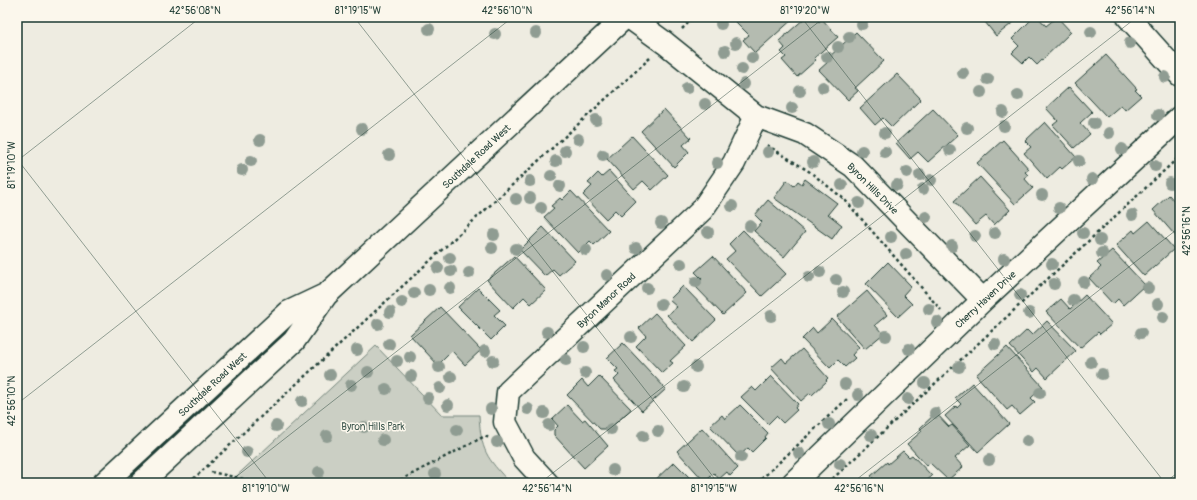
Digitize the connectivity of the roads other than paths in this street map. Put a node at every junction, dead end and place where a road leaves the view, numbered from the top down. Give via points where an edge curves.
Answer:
1 (626, 17) edge
2 (629, 17) edge
3 (1128, 17) edge
4 (1180, 75) edge
5 (756, 116) junction
6 (1180, 117) edge
7 (326, 295) junction
8 (983, 300) junction
9 (104, 483) edge
10 (141, 483) edge
11 (547, 483) edge
12 (793, 483) edge

1 - 7 street, Southdale Road West
2 - 5 street, Byron Hills Drive
3 - 4 street
5 - 8 street, Byron Hills Drive via 805,134 853,166
5 - 11 street, Byron Manor Road via 734,163 702,210 508,392 505,422 524,458
6 - 8 street, Cherry Haven Drive
7 - 9 street, Southdale Road West via 289,312
7 - 10 street, Southdale Road West via 294,341
8 - 12 street, Cherry Haven Drive

